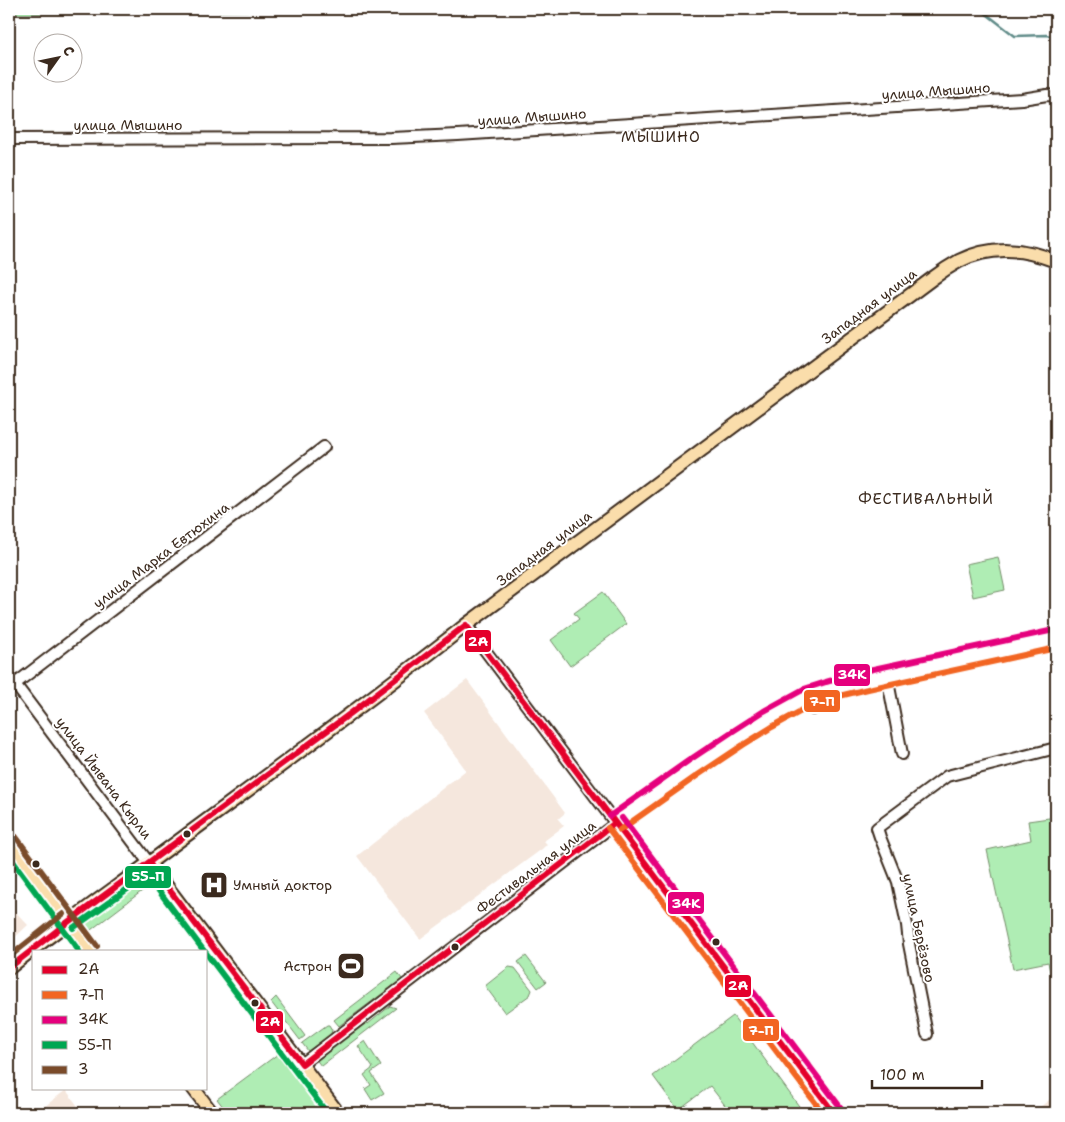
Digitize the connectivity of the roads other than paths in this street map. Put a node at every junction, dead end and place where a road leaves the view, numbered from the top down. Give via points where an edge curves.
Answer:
1 (1056, 96) edge
2 (9, 139) edge
3 (1056, 261) edge
4 (324, 448) dead end
5 (466, 625) junction
6 (1056, 639) edge
7 (887, 676) junction
8 (12, 680) edge
9 (808, 697) junction
10 (813, 709) dead end
11 (1056, 748) edge
12 (902, 754) dead end
13 (616, 824) junction
14 (9, 842) edge
15 (149, 863) junction
16 (68, 921) junction
17 (89, 950) edge
18 (9, 968) edge
19 (927, 1034) dead end
20 (302, 1064) junction
21 (195, 1090) edge
22 (212, 1113) edge
23 (338, 1113) edge
24 (834, 1113) edge

1 - 2 street, улица Мышино via 492,134 382,138
3 - 5 main road, Западная улица via 1015,250 986,252 957,262
4 - 8 street, улица Марка Евтюхина
5 - 13 street
5 - 15 main road, Западная улица
6 - 7 street, Фестивальная улица
7 - 9 street, Фестивальная улица
7 - 12 street
8 - 15 street, улица Йывана Кырли
9 - 10 street
9 - 13 street, Фестивальная улица via 738,738
11 - 19 street, улица Берёзово via 948,776 877,828 898,882
13 - 20 street, Фестивальная улица
13 - 24 street
14 - 16 main road
15 - 16 main road, Западная улица
15 - 20 main road, улица Йывана Кырли
16 - 17 main road
16 - 18 main road, Западная улица
20 - 23 main road, улица Йывана Кырли
21 - 22 main road

